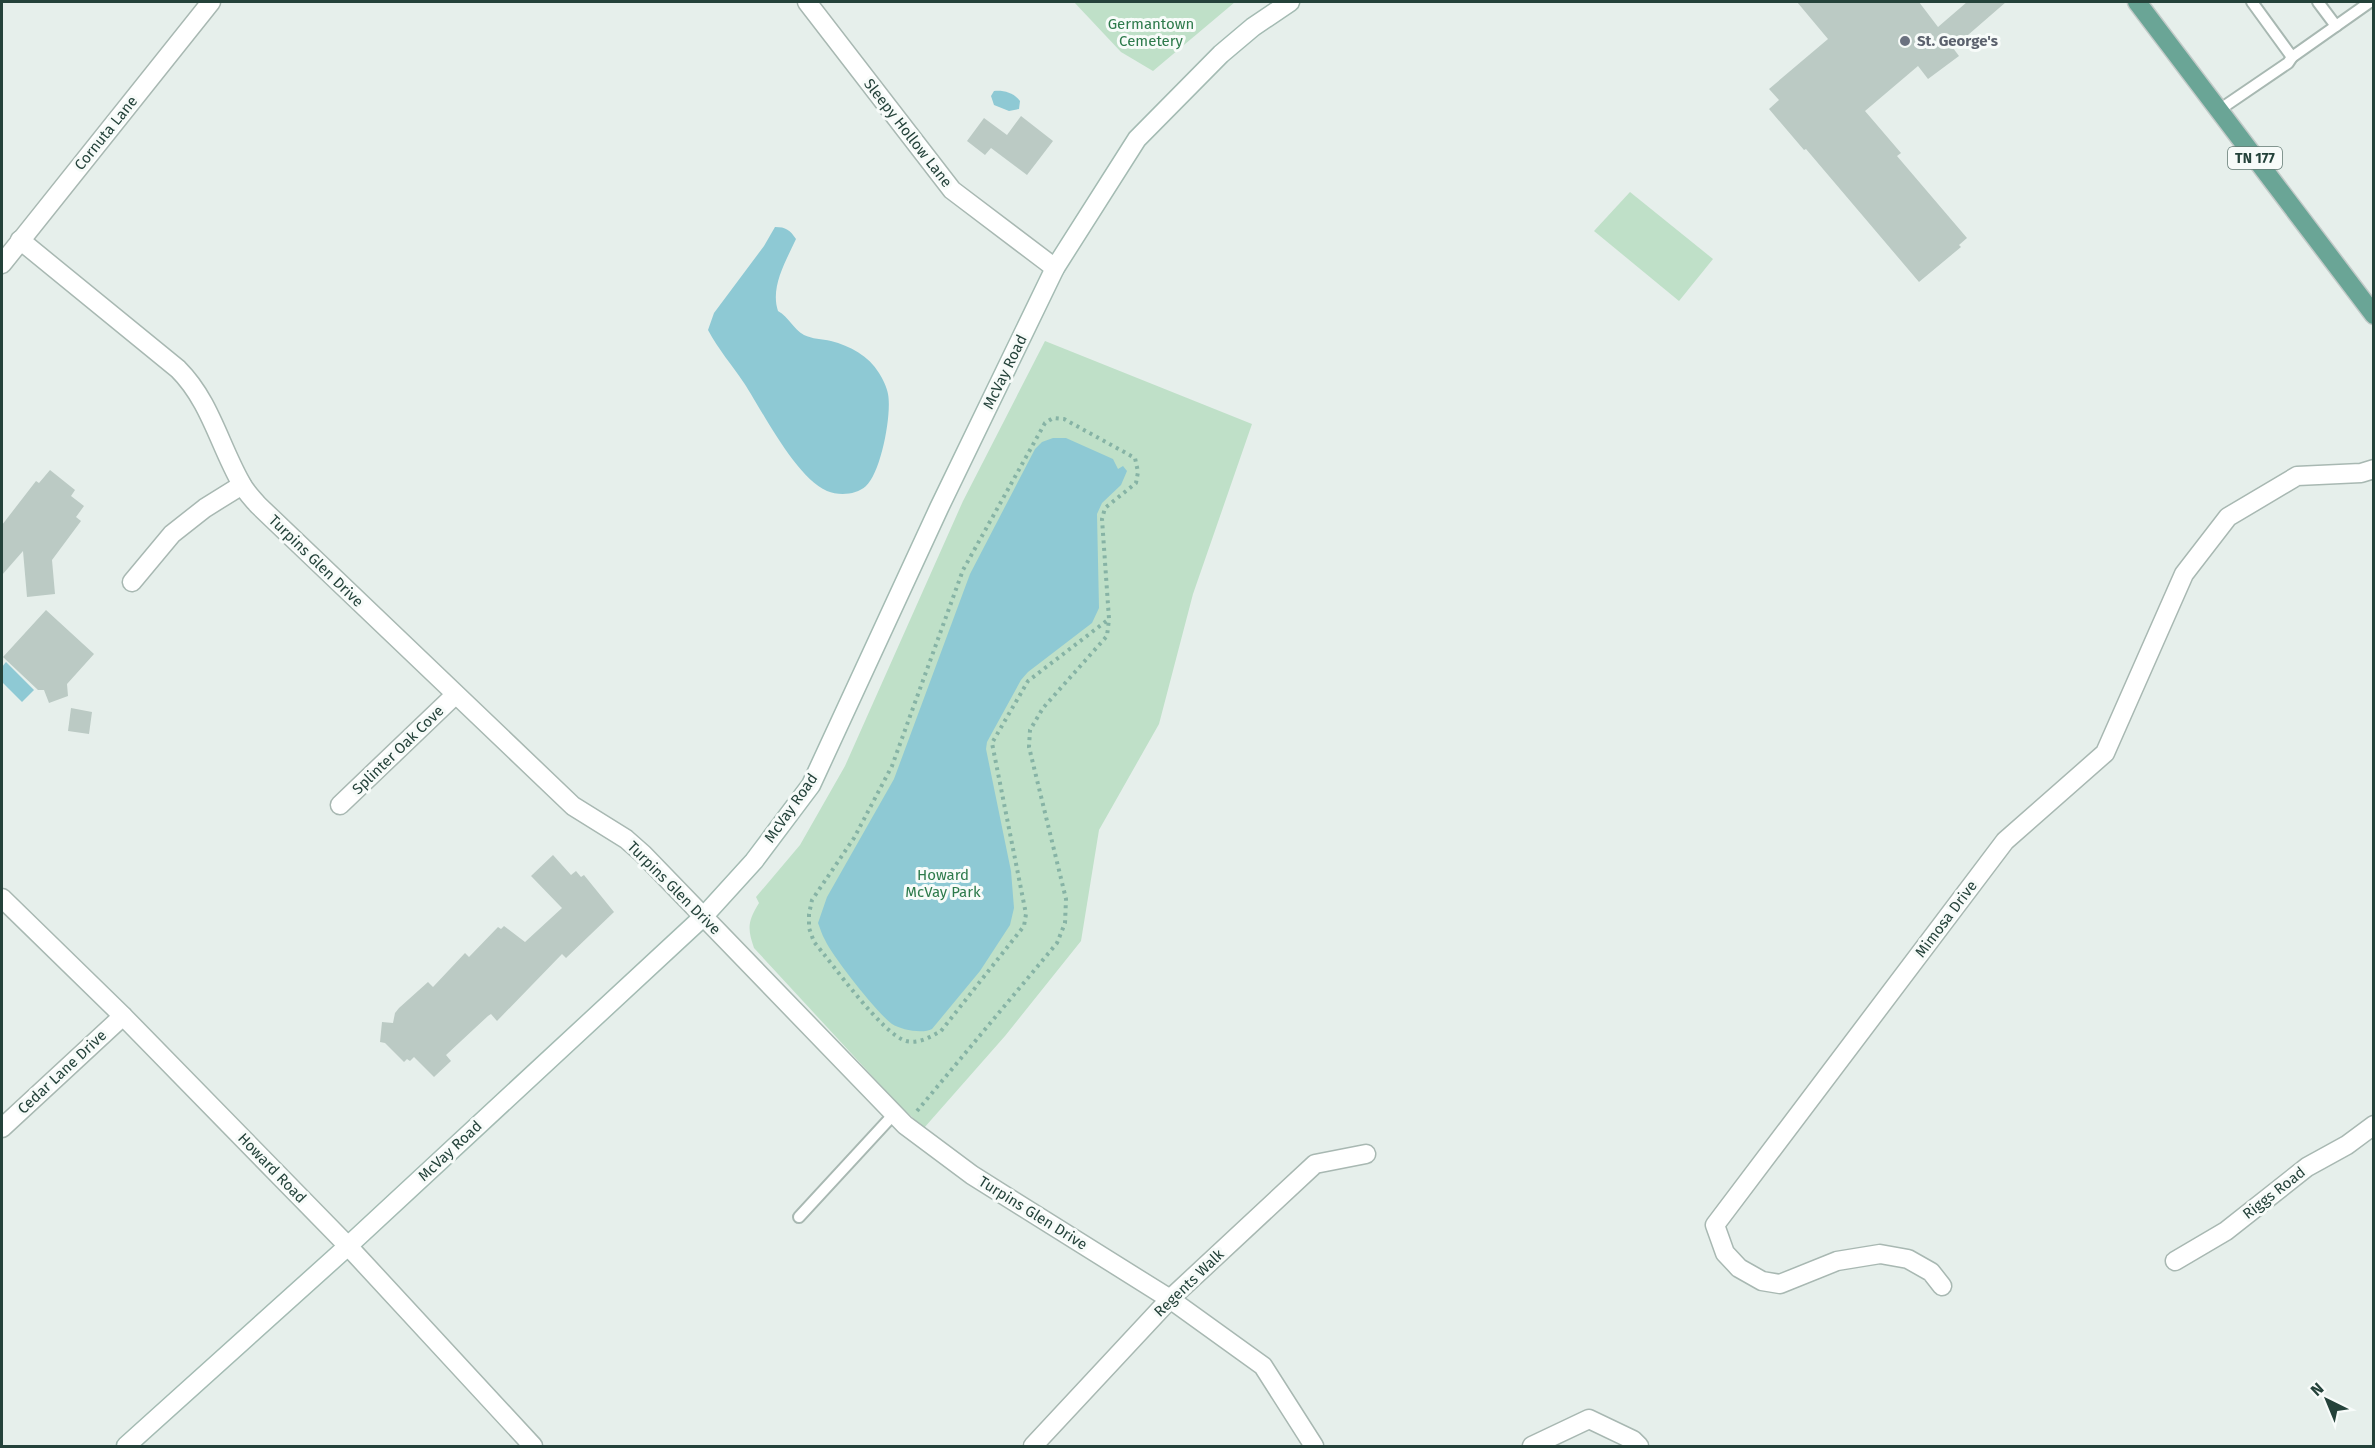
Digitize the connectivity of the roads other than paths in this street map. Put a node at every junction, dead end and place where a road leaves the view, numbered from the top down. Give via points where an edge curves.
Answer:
1 (211, 2) edge
2 (807, 2) edge
3 (1290, 2) edge
4 (2137, 2) edge
5 (2252, 2) edge
6 (2318, 2) edge
7 (2370, 2) edge
8 (2336, 26) junction
9 (2292, 57) junction
10 (2219, 110) junction
11 (20, 240) junction
12 (2, 264) edge
13 (1055, 268) junction
14 (2373, 315) edge
15 (2373, 469) edge
16 (242, 485) junction
17 (132, 582) dead end
18 (455, 695) junction
19 (340, 805) dead end
20 (2, 898) edge
21 (704, 916) junction
22 (123, 1016) junction
23 (899, 1120) junction
24 (2373, 1125) edge
25 (2, 1128) edge
26 (1366, 1154) dead end
27 (799, 1217) dead end
28 (348, 1246) junction
29 (2175, 1261) dead end
30 (1942, 1286) dead end
31 (1170, 1299) junction
32 (126, 1446) edge
33 (533, 1446) edge
34 (1033, 1446) edge
35 (1314, 1446) edge
36 (1532, 1446) edge
37 (1639, 1446) edge

1 - 11 street, Cornuta Lane
2 - 13 street, Sleepy Hollow Lane via 952,190
3 - 13 street, McVay Road via 1221,54 1137,139
4 - 10 main road, TN 177
5 - 9 lane
6 - 8 lane
7 - 8 lane
8 - 9 lane
9 - 10 lane
10 - 14 main road, TN 177
11 - 12 street, Cornuta Lane
11 - 16 street, Turpins Glen Drive via 193,383
13 - 21 street, McVay Road via 811,785 754,861
15 - 30 street, Mimosa Drive via 2297,476 2228,517 2184,574 2105,753 2006,841 1715,1225 1725,1253 1739,1268 1761,1281 1780,1284 1837,1261 1880,1254 1908,1259 1931,1272
16 - 17 street via 172,534
16 - 18 street, Turpins Glen Drive via 258,505
18 - 19 street, Splinter Oak Cove
18 - 21 street, Turpins Glen Drive via 573,806 643,854
20 - 22 street, Howard Road
21 - 23 street, Turpins Glen Drive
21 - 28 street, McVay Road
22 - 25 street, Cedar Lane Drive
22 - 28 street, Howard Road
23 - 27 lane
23 - 31 street, Turpins Glen Drive via 972,1175
24 - 29 street, Riggs Road via 2307,1167 2226,1231
26 - 31 street, Regents Walk via 1315,1164
28 - 32 street, McVay Road
28 - 33 street, Howard Road
31 - 34 street, Regents Walk
31 - 35 street, Turpins Glen Drive via 1263,1366
36 - 37 street via 1588,1419

